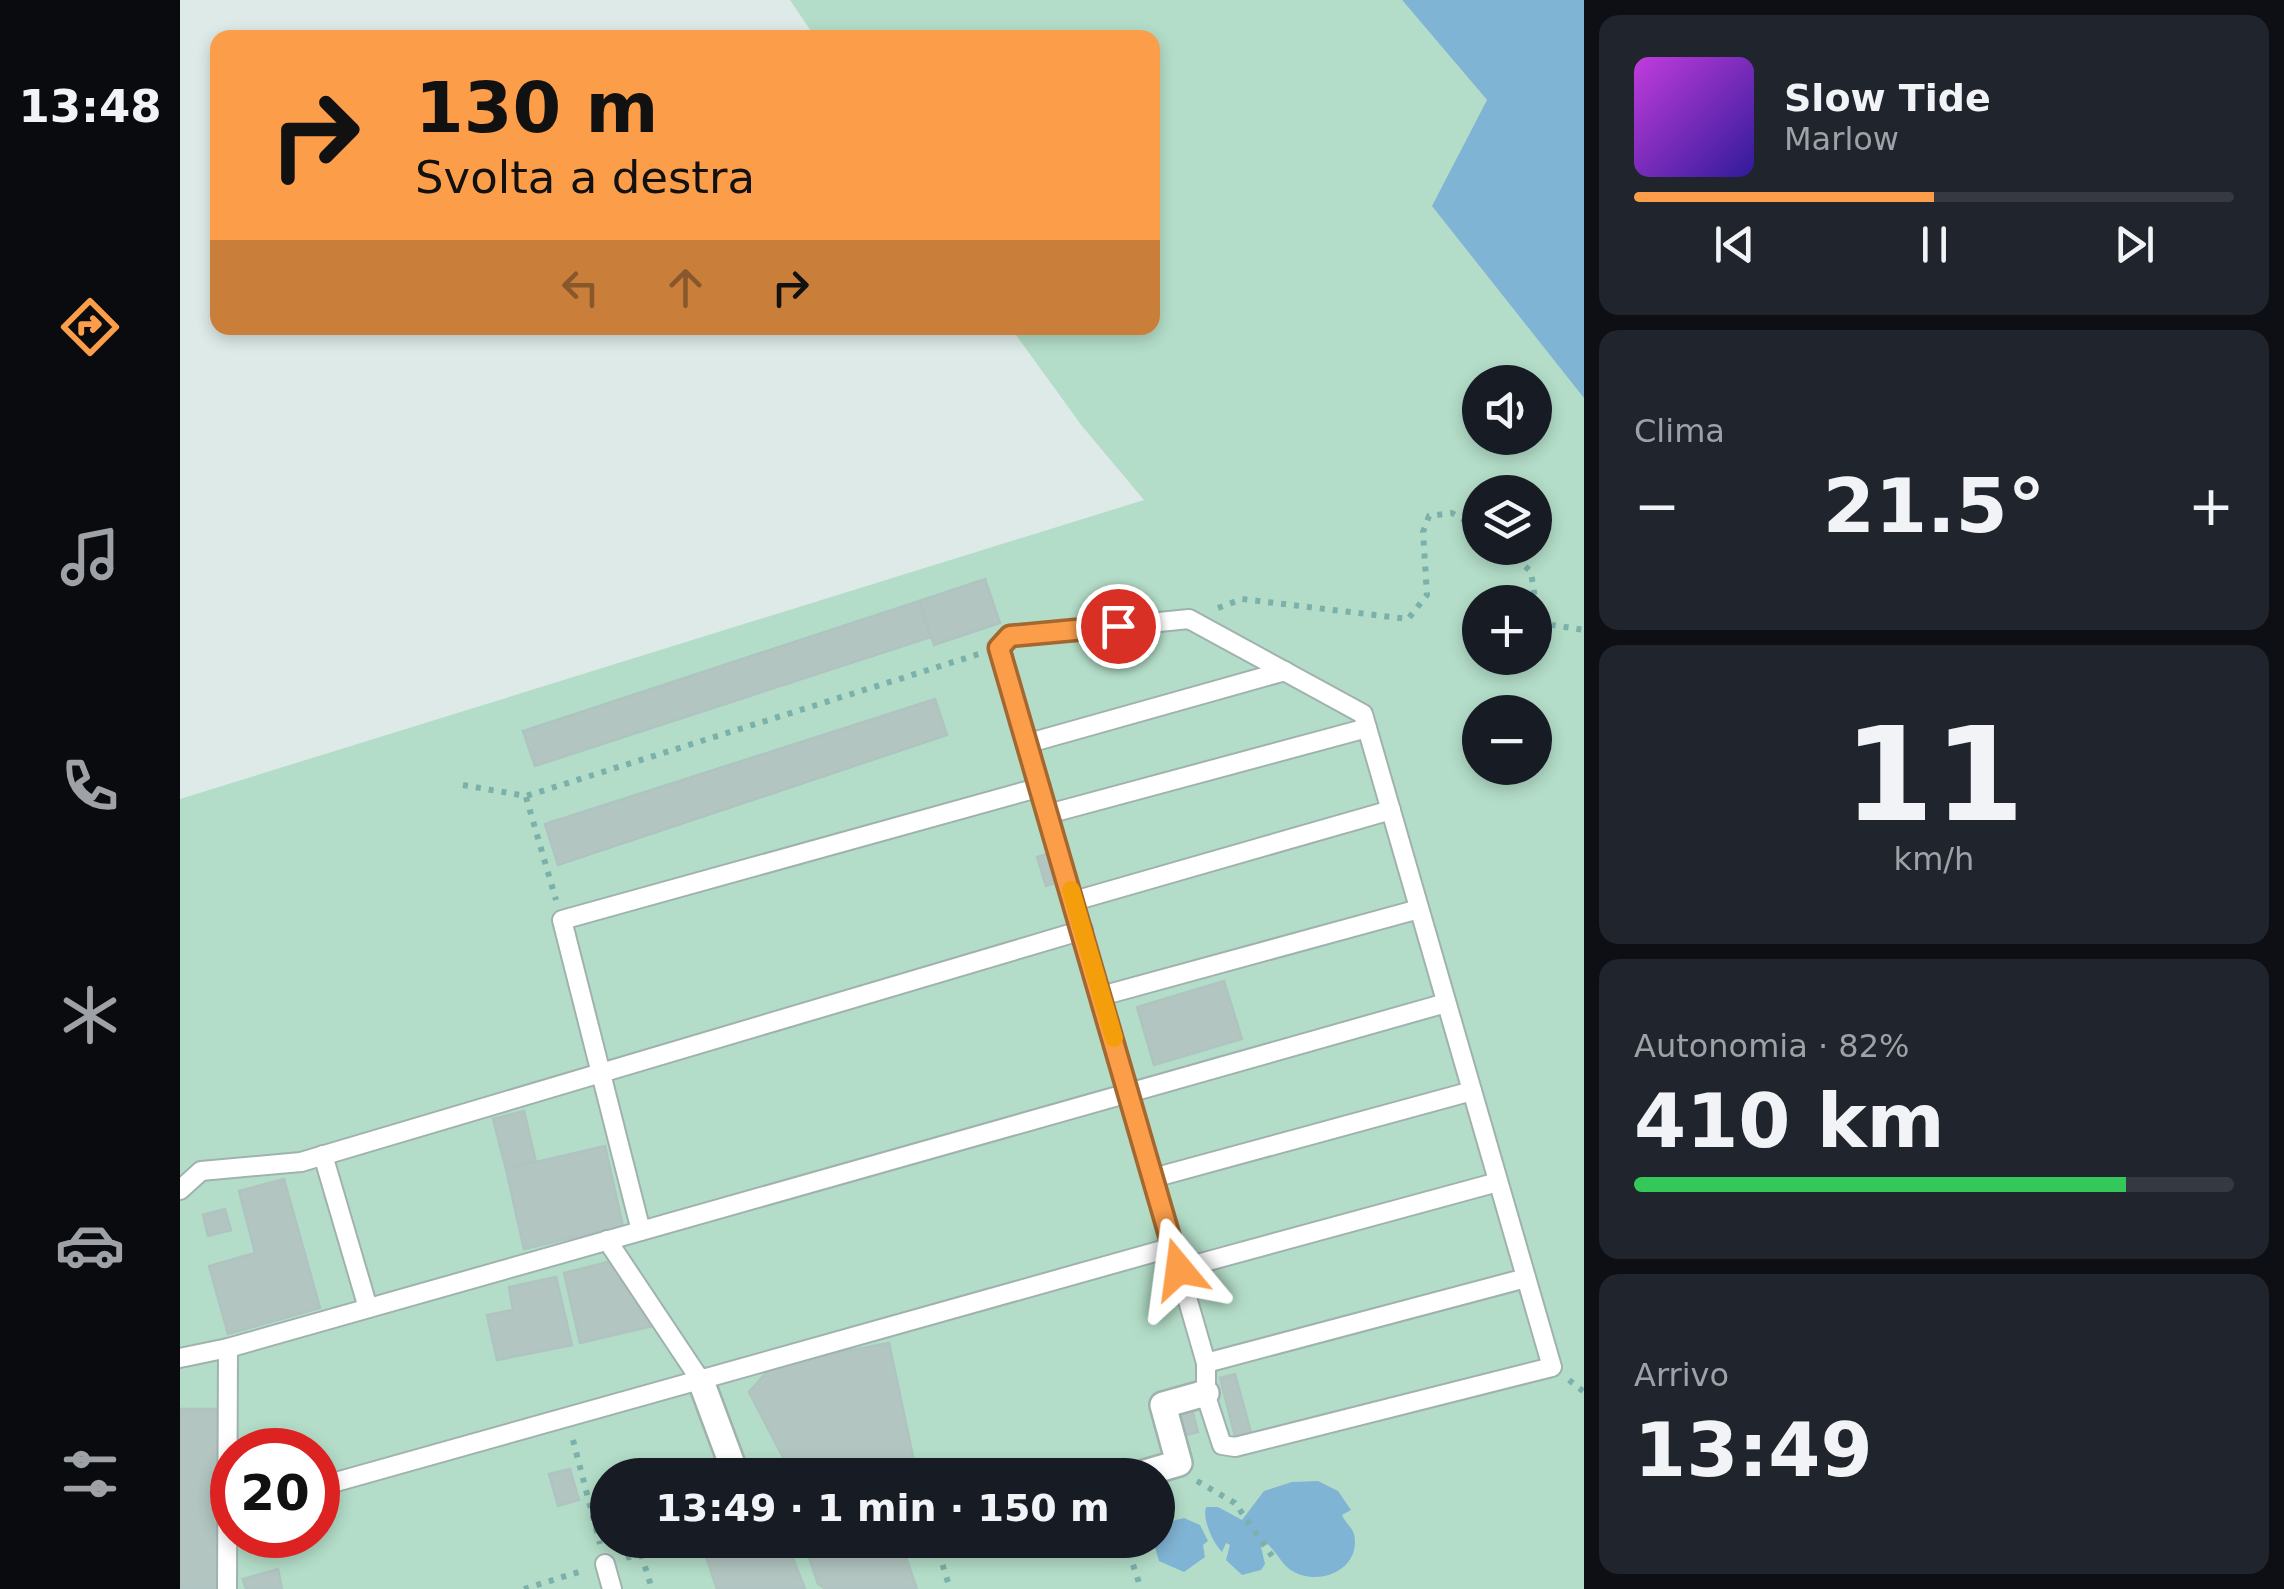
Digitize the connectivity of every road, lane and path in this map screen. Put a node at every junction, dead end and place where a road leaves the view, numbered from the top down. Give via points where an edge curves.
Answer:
1 (1462, 518) edge
2 (1524, 565) edge
3 (1190, 619) junction
4 (1584, 630) edge
5 (999, 648) junction
6 (1286, 671) junction
7 (1367, 728) junction
8 (1029, 744) junction
9 (463, 785) dead end
10 (1041, 787) junction
11 (526, 796) junction
12 (1390, 810) junction
13 (1048, 814) junction
14 (1074, 901) junction
15 (1419, 910) junction
16 (562, 920) junction
17 (1083, 930) junction
18 (1102, 996) junction
19 (1446, 1003) junction
20 (598, 1074) junction
21 (1472, 1091) junction
22 (1129, 1093) junction
23 (323, 1156) junction
24 (1153, 1178) junction
25 (1498, 1182) junction
26 (180, 1190) edge
27 (641, 1231) junction
28 (607, 1240) junction
29 (1173, 1246) junction
30 (1179, 1269) junction
31 (1526, 1278) junction
32 (368, 1308) junction
33 (228, 1348) junction
34 (180, 1358) edge
35 (1206, 1363) junction
36 (701, 1381) junction
37 (1206, 1393) junction
38 (567, 1418) junction
39 (229, 1428) edge
40 (730, 1458) edge
41 (1175, 1464) edge
42 (340, 1481) edge
43 (1197, 1482) dead end
44 (1272, 1556) dead end
45 (228, 1558) edge
46 (641, 1558) edge
47 (940, 1558) edge
48 (1130, 1558) edge
49 (605, 1564) joint
50 (227, 1589) edge
51 (612, 1589) edge
52 (652, 1589) edge
53 (950, 1589) edge
54 (1141, 1589) edge

1 - 3 path via 1429,516 1423,532 1427,595 1408,619 1242,599
2 - 4 path via 1534,600 1552,625
3 - 5 lane via 1010,636
3 - 6 lane
5 - 8 lane
5 - 11 path
6 - 7 lane via 1363,714
6 - 8 lane
7 - 12 lane
7 - 13 lane
8 - 10 lane
9 - 11 path
10 - 13 lane
10 - 16 lane
11 - 16 path
12 - 14 lane
12 - 15 lane
13 - 14 lane
14 - 17 lane
15 - 18 lane
15 - 19 lane
16 - 20 lane
17 - 18 lane
17 - 20 lane
18 - 22 lane
19 - 21 lane
19 - 22 lane
20 - 23 lane
20 - 27 lane
21 - 24 lane
21 - 25 lane
22 - 24 lane
22 - 27 lane
23 - 26 lane via 201,1171
23 - 32 lane
24 - 29 lane
25 - 30 lane
25 - 31 lane
27 - 28 lane
28 - 32 lane
28 - 36 lane
29 - 30 lane
29 - 36 lane
30 - 35 lane
31 - 35 lane
31 - 37 lane via 1552,1367 1235,1447 1222,1446
32 - 33 lane
33 - 34 lane
33 - 39 lane
35 - 37 lane
36 - 38 lane
36 - 40 street
37 - 41 street via 1163,1405
38 - 42 lane
38 - 49 path
43 - 44 path via 1235,1503
45 - 50 lane
46 - 52 path
47 - 53 path
48 - 54 path
49 - 51 lane

